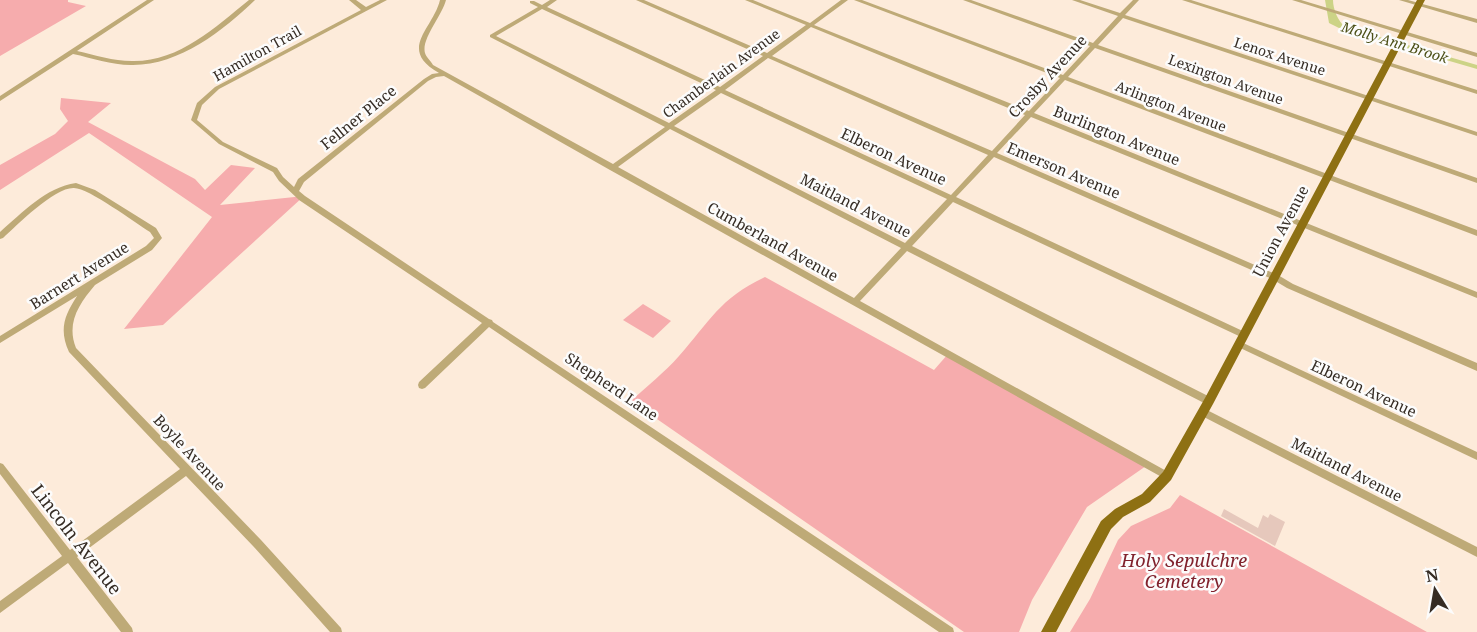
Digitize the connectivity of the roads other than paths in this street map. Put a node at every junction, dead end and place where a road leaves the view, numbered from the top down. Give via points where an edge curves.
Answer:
1 (151, 0) edge
2 (252, 0) edge
3 (352, 0) edge
4 (384, 0) edge
5 (443, 0) edge
6 (554, 0) edge
7 (639, 0) edge
8 (748, 0) edge
9 (845, 0) edge
10 (856, 0) edge
11 (966, 0) edge
12 (1075, 0) edge
13 (1136, 0) edge
14 (1185, 0) edge
15 (1295, 0) edge
16 (1402, 0) edge
17 (532, 2) dead end
18 (1419, 2) edge
19 (542, 7) junction
20 (364, 9) junction
21 (1122, 15) junction
22 (1477, 21) edge
23 (810, 25) junction
24 (1400, 39) junction
25 (1094, 45) junction
26 (71, 52) junction
27 (1477, 55) edge
28 (768, 56) junction
29 (1387, 64) junction
30 (445, 74) junction
31 (1063, 78) junction
32 (721, 90) junction
33 (1477, 92) edge
34 (1369, 98) junction
35 (0, 99) edge
36 (1030, 114) junction
37 (669, 127) junction
38 (1477, 134) edge
39 (1349, 136) junction
40 (993, 154) junction
41 (261, 165) joint
42 (612, 168) junction
43 (1327, 177) junction
44 (1477, 181) edge
45 (295, 192) junction
46 (952, 197) junction
47 (1302, 225) junction
48 (1477, 233) edge
49 (0, 236) edge
50 (906, 248) junction
51 (1275, 277) junction
52 (93, 282) junction
53 (1477, 295) edge
54 (855, 302) junction
55 (489, 322) junction
56 (1242, 339) junction
57 (0, 340) edge
58 (1477, 367) edge
59 (422, 385) dead end
60 (1206, 407) junction
61 (1477, 456) edge
62 (0, 467) edge
63 (186, 470) junction
64 (1167, 476) junction
65 (1477, 552) edge
66 (69, 556) junction
67 (0, 608) edge
68 (128, 632) edge
69 (338, 632) edge
70 (949, 632) edge
71 (1048, 632) edge

1 - 26 street
2 - 26 street via 174,57 139,64
3 - 20 street
4 - 20 street, Hamilton Trail
5 - 30 street, Cumberland Avenue via 422,39 421,49 427,62
6 - 19 street
7 - 28 street, Emerson Avenue
8 - 23 street, Burlington Avenue
9 - 23 street, Chamberlain Avenue
10 - 31 street, Arlington Avenue
11 - 25 street, Lexington Avenue
12 - 21 street, Lenox Avenue
13 - 21 street, Crosby Avenue
14 - 29 street
15 - 24 street
16 - 18 street
17 - 19 street, Elberon Avenue
18 - 22 street
18 - 24 main road, Union Avenue
19 - 32 street, Elberon Avenue
19 - 37 street, Maitland Avenue via 493,34 494,37
20 - 41 street, Hamilton Trail via 217,88 199,104 194,120 198,125
21 - 25 street, Crosby Avenue
21 - 34 street, Lenox Avenue
23 - 28 street, Chamberlain Avenue
23 - 36 street, Burlington Avenue
24 - 27 street
24 - 29 main road, Union Avenue
25 - 31 street, Crosby Avenue
25 - 39 street, Lexington Avenue
26 - 35 street
28 - 32 street, Chamberlain Avenue
28 - 40 street, Emerson Avenue
29 - 33 street
29 - 34 main road, Union Avenue
30 - 42 street, Cumberland Avenue
30 - 45 street, Fellner Place via 426,80 302,181
31 - 36 street, Crosby Avenue
31 - 43 street, Arlington Avenue
32 - 37 street, Chamberlain Avenue
32 - 46 street, Elberon Avenue
34 - 38 street, Lenox Avenue
34 - 39 main road, Union Avenue
36 - 40 street, Crosby Avenue
36 - 47 street, Burlington Avenue
37 - 42 street, Chamberlain Avenue
37 - 50 street, Maitland Avenue
39 - 43 main road, Union Avenue
39 - 44 street, Lexington Avenue
40 - 46 street, Crosby Avenue
40 - 51 street, Emerson Avenue
41 - 45 street, Shepherd Lane via 275,170
42 - 54 street, Cumberland Avenue
43 - 47 main road, Union Avenue
43 - 48 street, Arlington Avenue
45 - 55 street, Shepherd Lane
46 - 50 street, Crosby Avenue
46 - 56 street, Elberon Avenue
47 - 51 main road, Union Avenue
47 - 53 street, Burlington Avenue
49 - 52 street, Barnert Avenue via 57,190 73,185 86,189 149,228 158,238
50 - 54 street, Crosby Avenue
50 - 60 street, Maitland Avenue
51 - 56 main road, Union Avenue
51 - 58 street, Emerson Avenue
52 - 57 street, Barnert Avenue
52 - 63 street, Boyle Avenue via 70,314 68,343
54 - 64 street, Cumberland Avenue
55 - 59 street
55 - 70 street, Shepherd Lane
56 - 60 main road, Union Avenue
56 - 61 street, Elberon Avenue
60 - 64 main road, Union Avenue
60 - 65 street, Maitland Avenue
62 - 66 street, Lincoln Avenue
63 - 66 street
63 - 69 street, Boyle Avenue
64 - 71 main road, Union Avenue via 1146,498 1106,525
66 - 67 street
66 - 68 street, Lincoln Avenue

